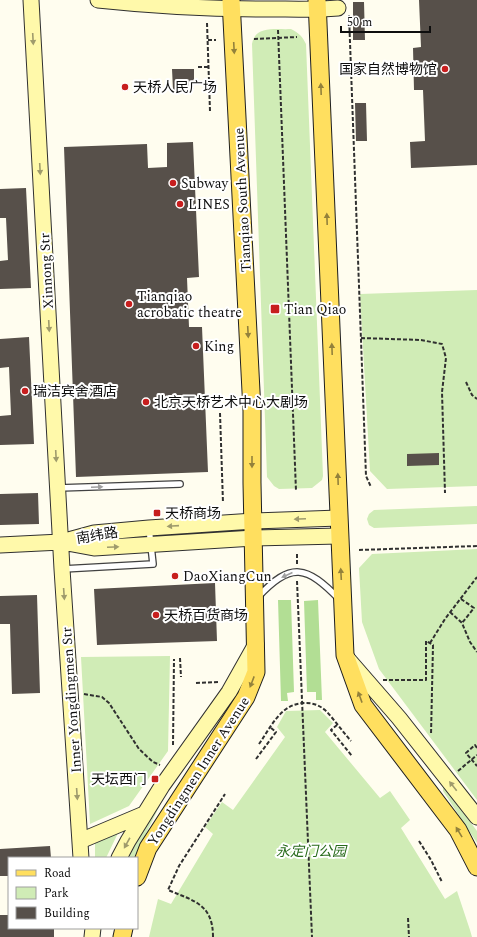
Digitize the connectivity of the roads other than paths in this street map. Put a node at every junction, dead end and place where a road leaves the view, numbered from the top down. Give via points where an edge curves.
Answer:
1 (31, 0) edge
2 (98, 0) edge
3 (231, 5) edge
4 (318, 5) edge
5 (342, 8) edge
6 (180, 484) dead end
7 (58, 488) junction
8 (339, 518) junction
9 (254, 520) junction
10 (149, 528) junction
11 (339, 536) junction
12 (254, 538) junction
13 (61, 542) junction
14 (151, 544) junction
15 (0, 545) edge
16 (62, 569) junction
17 (255, 601) junction
18 (342, 602) junction
19 (256, 644) junction
20 (345, 655) junction
21 (144, 814) junction
22 (477, 817) edge
23 (80, 842) junction
24 (81, 857) edge
25 (120, 857) edge
26 (477, 867) edge
27 (138, 874) edge

1 -> 7 street, Xinnong Str
2 - 3 street via 151,5
3 - 4 street
3 -> 9 main road, Tianqiao South Avenue via 252,411
4 - 5 street
8 -> 4 main road
7 -> 6 lane
7 - 13 street, Xinnong Str
8 -> 9 street, 南纬路
8 - 11 main road
9 -> 10 street, 南纬路
9 - 12 main road, Yongdingmen Inner Avenue
10 - 13 street, 南纬路 via 94,533
10 - 14 lane
11 - 12 street, 南纬路
18 -> 11 main road
12 - 14 street, 南纬路
12 - 17 main road, Yongdingmen Inner Avenue
13 -> 14 street, 南纬路 via 94,548
13 - 15 street
13 - 16 street, Inner Yongdingmen Str
14 - 16 lane via 153,564
16 -> 23 street, Inner Yongdingmen Str
18 -> 17 lane via 324,584 304,572 289,574 268,587
17 - 19 main road, Yongdingmen Inner Avenue
18 - 20 main road
19 - 21 street via 229,692
19 -> 27 main road, Yongdingmen Inner Avenue via 256,672 246,697 148,848
22 -> 20 street via 399,718
26 -> 20 main road via 458,830 363,705
21 - 23 street
21 -> 25 street
23 - 24 street, Inner Yongdingmen Str

